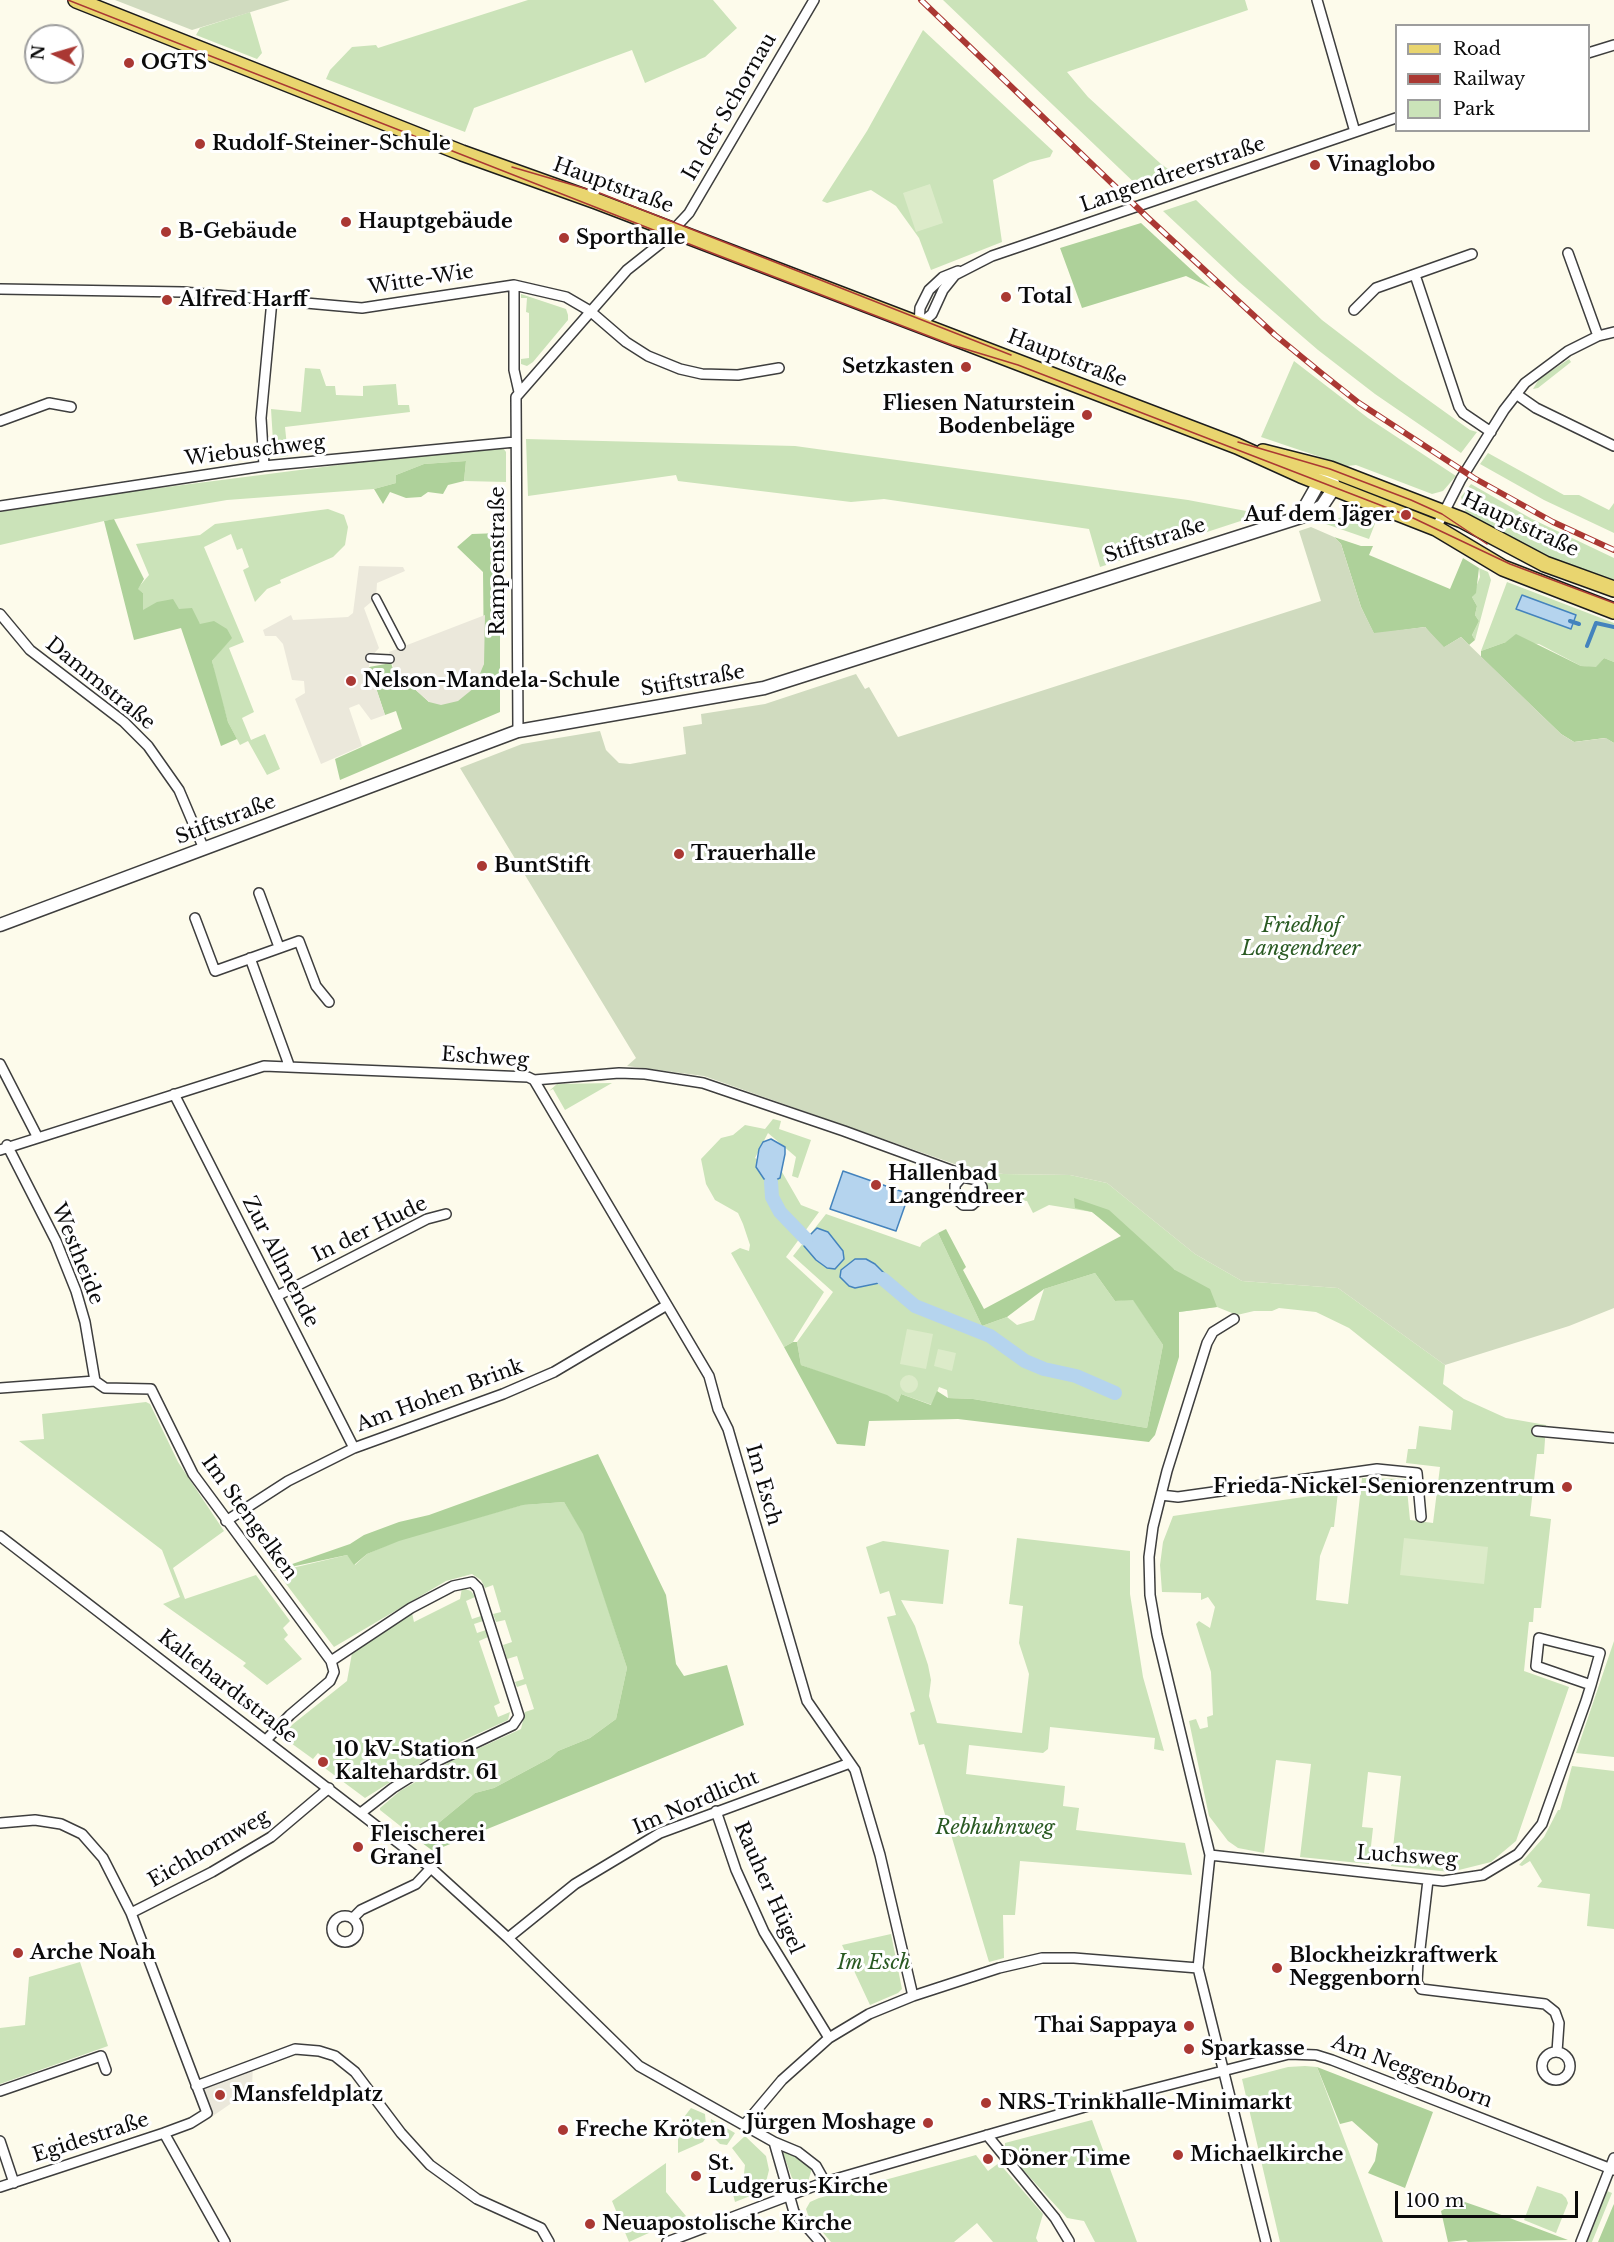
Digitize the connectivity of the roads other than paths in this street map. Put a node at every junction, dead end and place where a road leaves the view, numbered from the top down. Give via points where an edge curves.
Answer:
1 (76, 0) edge
2 (814, 0) edge
3 (1317, 0) edge
4 (1614, 45) edge
5 (1590, 52) edge
6 (1395, 118) edge
7 (1355, 132) junction
8 (673, 230) junction
9 (1568, 253) dead end
10 (1472, 254) dead end
11 (962, 270) junction
12 (1415, 275) junction
13 (514, 285) junction
14 (0, 288) edge
15 (272, 300) junction
16 (1354, 310) dead end
17 (590, 311) junction
18 (919, 325) junction
19 (1614, 332) edge
20 (1598, 336) junction
21 (779, 368) dead end
22 (519, 392) junction
23 (1516, 394) junction
24 (70, 407) dead end
25 (0, 421) edge
26 (1491, 432) junction
27 (515, 442) junction
28 (1237, 446) junction
29 (1614, 446) edge
30 (264, 466) junction
31 (1330, 469) junction
32 (1317, 482) junction
33 (1334, 488) junction
34 (0, 506) edge
35 (1443, 513) junction
36 (1294, 517) junction
37 (1436, 528) junction
38 (1614, 589) edge
39 (376, 598) dead end
40 (1614, 611) edge
41 (0, 614) edge
42 (401, 646) dead end
43 (370, 658) dead end
44 (390, 659) dead end
45 (518, 731) junction
46 (204, 849) junction
47 (259, 893) dead end
48 (195, 918) dead end
49 (0, 925) edge
50 (279, 947) junction
51 (250, 958) junction
52 (328, 1002) dead end
53 (0, 1064) edge
54 (289, 1065) junction
55 (534, 1080) junction
56 (174, 1094) junction
57 (37, 1136) junction
58 (4, 1148) edge
59 (962, 1177) junction
60 (446, 1215) dead end
61 (277, 1296) junction
62 (667, 1305) junction
63 (1234, 1319) dead end
64 (95, 1382) junction
65 (0, 1388) edge
66 (1537, 1431) dead end
67 (1614, 1438) edge
68 (354, 1448) junction
69 (1161, 1495) junction
70 (1421, 1517) dead end
71 (226, 1521) junction
72 (0, 1536) edge
73 (331, 1661) junction
74 (1591, 1685) junction
75 (267, 1739) junction
76 (850, 1763) junction
77 (329, 1788) junction
78 (716, 1811) junction
79 (362, 1812) junction
80 (0, 1823) edge
81 (1210, 1855) junction
82 (431, 1868) junction
83 (1428, 1880) junction
84 (131, 1913) junction
85 (353, 1918) dead end
86 (508, 1938) junction
87 (1198, 1968) junction
88 (913, 1996) junction
89 (830, 2038) junction
90 (1557, 2052) dead end
91 (1224, 2069) junction
92 (106, 2070) dead end
93 (196, 2086) junction
94 (0, 2091) edge
95 (745, 2124) junction
96 (164, 2133) junction
97 (987, 2135) junction
98 (0, 2142) edge
99 (774, 2142) junction
100 (1614, 2158) edge
101 (1612, 2169) edge
102 (14, 2182) junction
103 (825, 2182) junction
104 (0, 2187) edge
105 (788, 2194) junction
106 (1070, 2241) edge
107 (225, 2242) edge
108 (549, 2242) edge
109 (667, 2242) edge
110 (820, 2242) edge
111 (1266, 2242) edge
112 (1581, 2242) edge

1 - 8 main road, Hauptstraße via 462,153
2 - 8 street, In der Schornau via 689,213
3 - 7 street
4 - 5 street
6 - 7 street, Langendreerstraße
7 - 11 street, Langendreerstraße via 1000,253
8 - 17 street via 627,270
8 - 18 main road, Hauptstraße
9 - 20 street
10 - 12 street
11 - 18 street, Langendreerstraße via 943,290 932,314
11 - 18 street, Langendreerstraße via 943,277 929,290 920,308
12 - 16 street via 1372,290
12 - 26 street via 1459,406
13 - 15 street, Witte-Wie via 377,307
13 - 17 street, Witte-Wie via 566,297
13 - 22 street, Rampenstraße via 514,370
14 - 15 street, Witte-Wie via 131,289
15 - 30 street via 261,418
17 - 21 street, Witte-Wie via 626,342 680,369 738,375
17 - 22 street
18 - 28 main road, Hauptstraße
19 - 20 street
20 - 23 street via 1542,368
22 - 27 street, Rampenstraße via 515,402
23 - 26 street
23 - 29 street
24 - 25 street via 49,403
26 - 35 street
27 - 30 street, Wiebuschweg
27 - 45 street, Rampenstraße
28 - 31 main road, Hauptstraße
28 - 32 main road, Hauptstraße
30 - 34 street, Wiebuschweg
31 - 32 street
31 - 33 street
31 - 35 main road, Hauptstraße
32 - 33 main road, Hauptstraße
32 - 36 street via 1305,507
33 - 36 street, Stiftstraße via 1319,508
33 - 37 main road, Hauptstraße
35 - 37 street
35 - 38 main road, Hauptstraße via 1545,564
36 - 45 street, Stiftstraße via 764,688
37 - 40 main road, Hauptstraße via 1503,568
39 - 42 street
41 - 46 street, Dammstraße via 30,651 124,722 148,746 178,790
43 - 44 street
45 - 46 street, Stiftstraße
46 - 49 street, Stiftstraße
47 - 50 street
48 - 51 street via 215,971
50 - 51 street
50 - 52 street via 299,941 316,986
51 - 54 street
53 - 57 street
54 - 55 street, Eschweg
54 - 56 street, Eschweg via 264,1066
55 - 59 street, Eschweg via 619,1073 694,1081 837,1128
55 - 62 street, Im Esch
56 - 57 street, Eschweg
56 - 61 street, Zur Allmende
57 - 58 street, Eschweg
58 - 64 street, Westheide via 56,1241 76,1291
59 - 59 street, Eschweg via 981,1184 980,1200 972,1205 963,1205 953,1193
60 - 61 street, In der Hude via 427,1219
61 - 68 street, Zur Allmende
62 - 68 street, Am Hohen Brink via 554,1372
62 - 76 street, Im Esch via 709,1376 728,1429 807,1701
63 - 69 street via 1213,1332 1207,1343
64 - 65 street
64 - 71 street, Im Stengelken via 105,1388 151,1389 188,1466
66 - 67 street
68 - 71 street, Am Hohen Brink via 280,1485
69 - 70 street via 1178,1497 1377,1469 1417,1473
69 - 81 street via 1149,1557 1151,1601
71 - 73 street, Im Stengelken
72 - 75 street, Kaltehardtstraße
73 - 75 street via 334,1672 330,1682
73 - 79 street via 411,1608 453,1586 472,1582 478,1588 519,1716 513,1725 428,1767
74 - 74 street, Luchsweg via 1600,1653 1539,1638 1536,1666
74 - 83 street, Luchsweg via 1548,1811 1532,1839 1510,1860 1483,1875 1452,1881
75 - 77 street, Kaltehardtstraße
76 - 78 street, Im Nordlicht
76 - 88 street, Im Esch via 880,1855
77 - 79 street, Kaltehardtstraße
77 - 84 street, Eichhornweg via 271,1837
78 - 86 street, Im Nordlicht via 660,1833 602,1867 550,1902
78 - 89 street, Rauher Hügel via 736,1870 764,1932
79 - 82 street, Kaltehardtstraße
80 - 84 street via 47,1821 82,1834 103,1858
81 - 83 street, Luchsweg
81 - 87 street
82 - 85 street via 416,1884
82 - 86 street, Kaltehardtstraße
83 - 90 street via 1418,1966 1417,1982 1421,1989 1545,2004 1555,2012 1559,2023
84 - 93 street
86 - 95 street, Kaltehardtstraße via 639,2066
87 - 88 street via 1042,1958
87 - 91 street
88 - 89 street via 868,2014
89 - 95 street via 782,2080
91 - 97 street, Am Neggenborn
91 - 101 street, Am Neggenborn via 1278,2055 1316,2055
91 - 111 street
92 - 94 street via 100,2056
93 - 96 street via 207,2113
93 - 108 street via 295,2049 335,2056 356,2072 400,2133 430,2165 477,2199 541,2228
95 - 99 street, Kaltehardtstraße
96 - 102 street, Egidestraße
96 - 107 street, Egidestraße
97 - 103 street, Am Neggenborn
97 - 106 street
98 - 102 street, Egidestraße
99 - 103 street, Kaltehardtstraße via 798,2152 816,2166
99 - 105 street
100 - 101 street
101 - 112 street
102 - 104 street, Egidestraße
103 - 105 street, Am Neggenborn
105 - 109 street, Am Neggenborn
105 - 110 street via 794,2212

